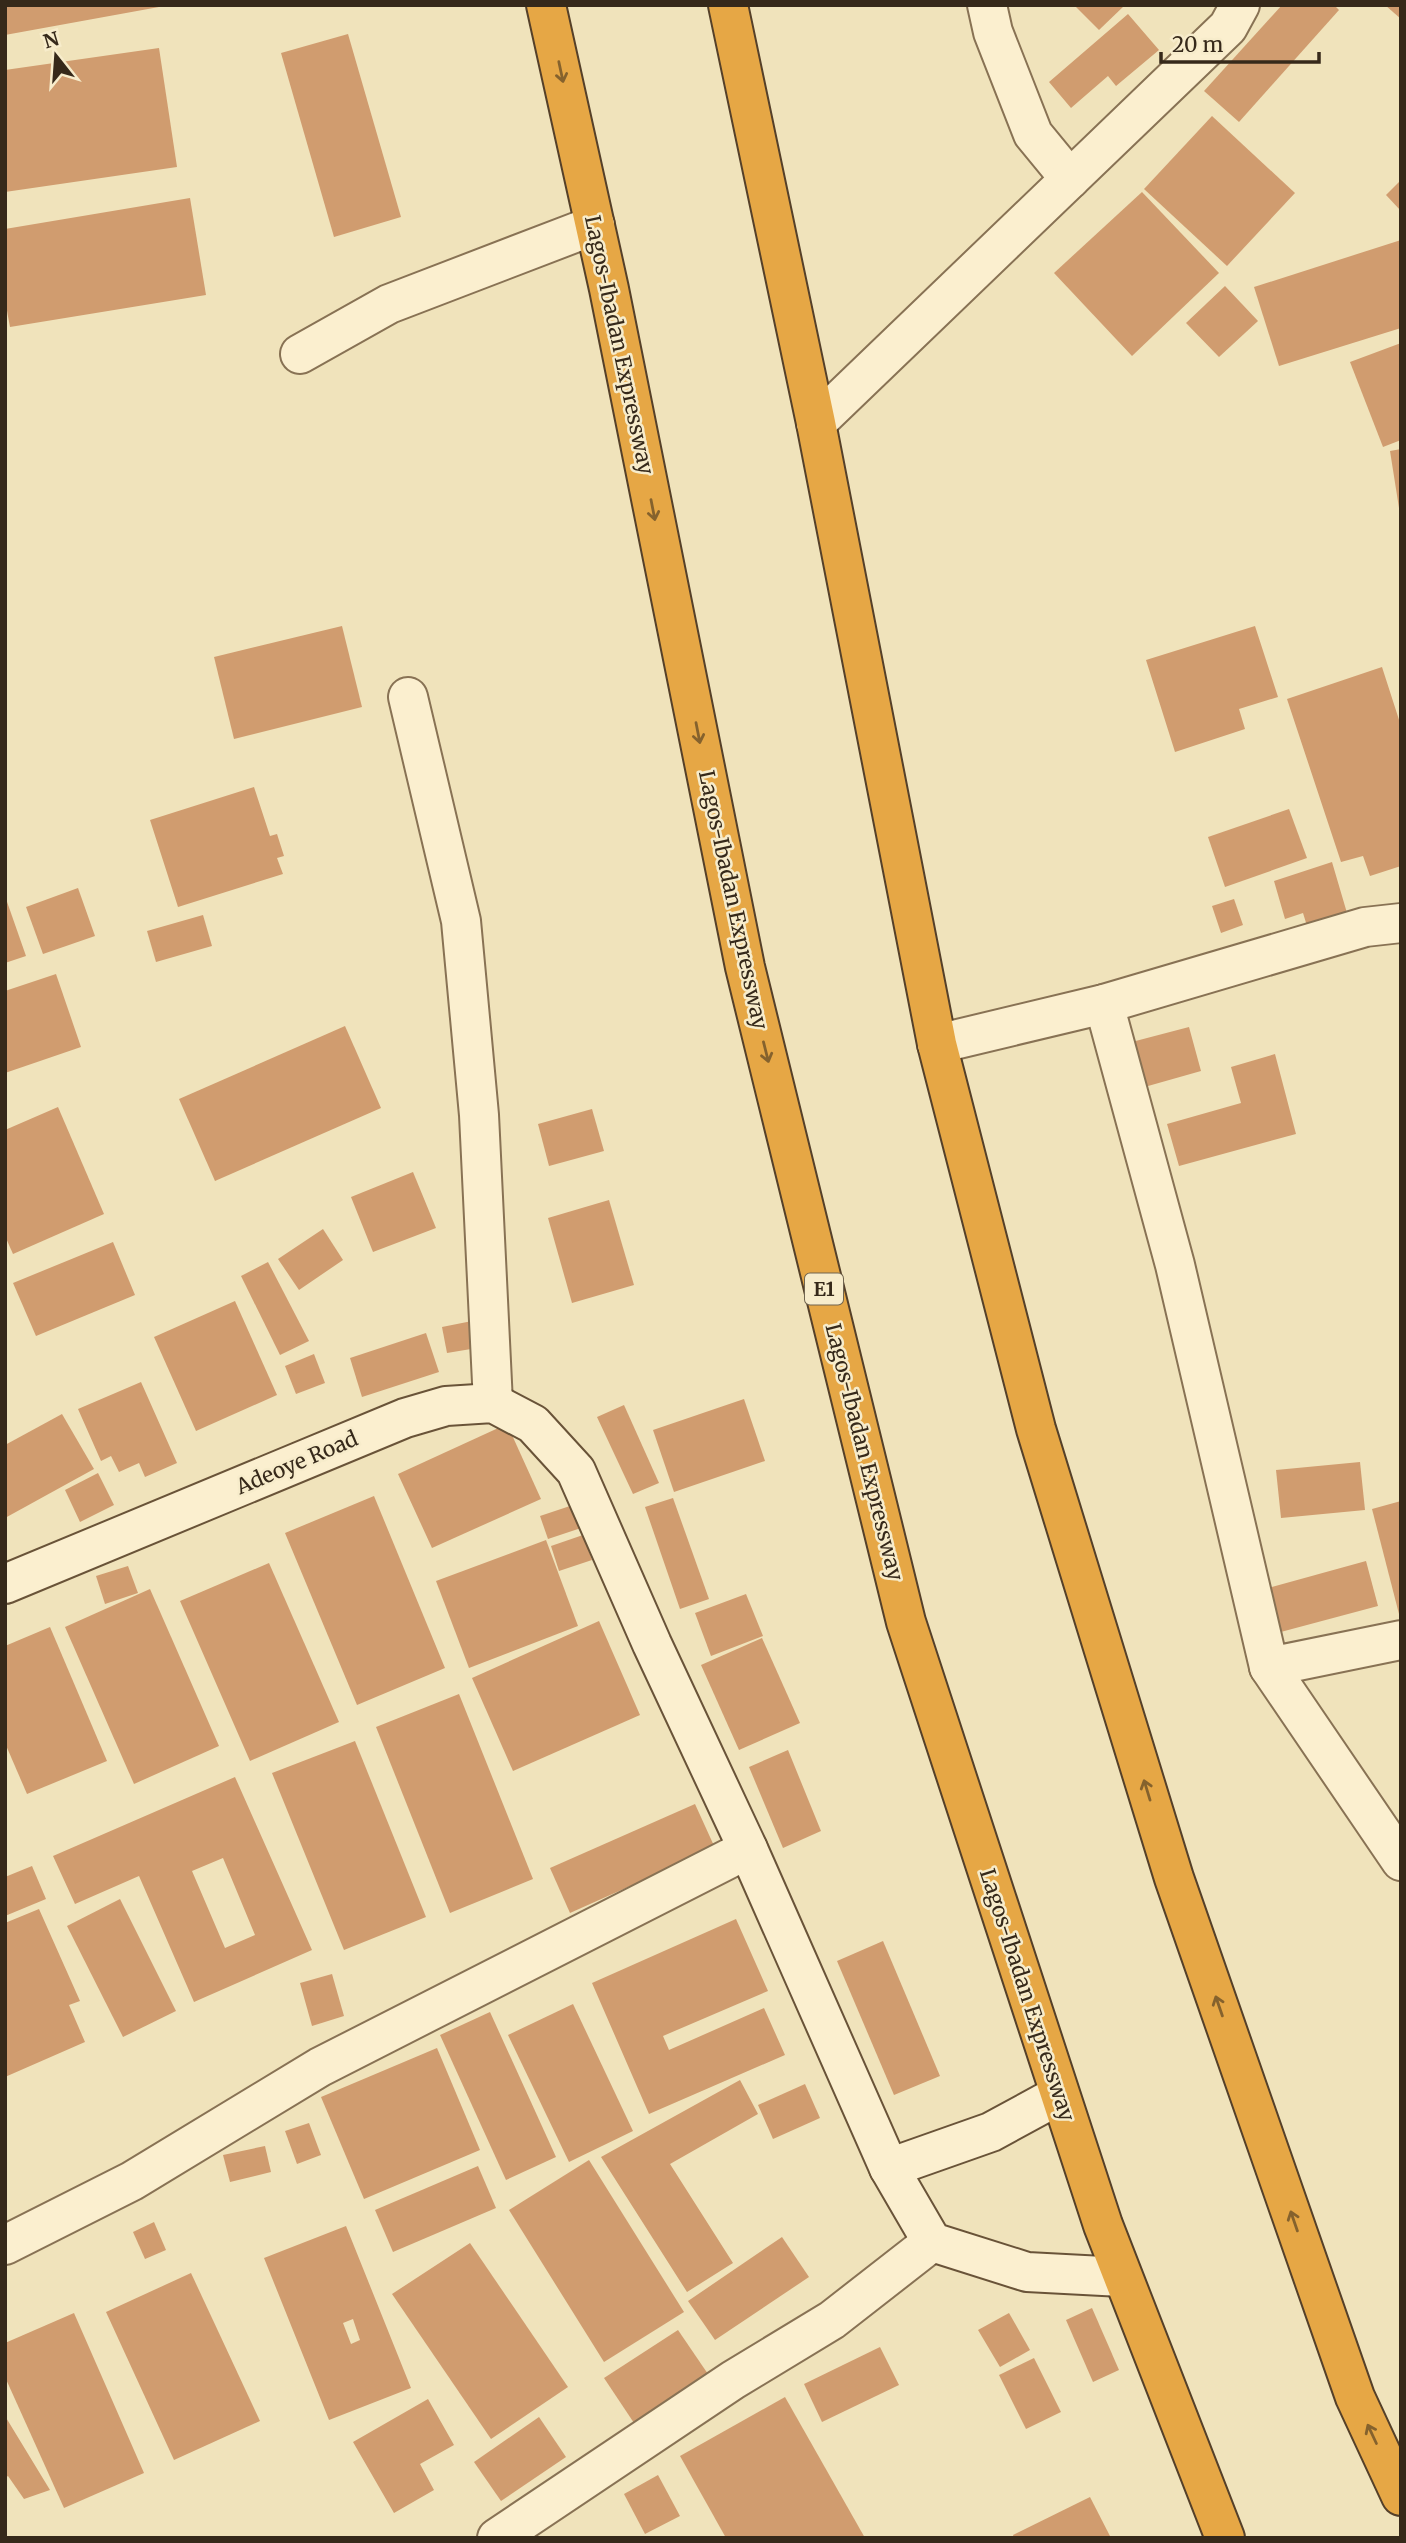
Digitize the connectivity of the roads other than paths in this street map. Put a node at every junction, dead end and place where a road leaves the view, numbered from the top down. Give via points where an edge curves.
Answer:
1 (546, 5) edge
2 (728, 5) edge
3 (987, 5) edge
4 (1240, 5) edge
5 (1070, 179) junction
6 (595, 225) junction
7 (300, 354) dead end
8 (816, 423) junction
9 (408, 697) dead end
10 (1401, 923) edge
11 (1104, 1004) junction
12 (937, 1044) junction
13 (493, 1403) junction
14 (5, 1584) edge
15 (1401, 1640) edge
16 (1269, 1667) junction
17 (748, 1849) junction
18 (1401, 1861) edge
19 (1059, 2095) junction
20 (889, 2168) junction
21 (932, 2242) junction
22 (5, 2245) edge
23 (1122, 2277) junction
24 (1401, 2496) edge
25 (498, 2538) edge
26 (1225, 2538) edge

1 -> 6 highway, Lagos-Ibadan Expressway / E1
2 - 8 highway
3 - 5 street via 1032,134
4 - 5 street via 1228,27
5 - 8 street
6 - 7 street via 389,304
6 -> 19 highway, Lagos-Ibadan Expressway / E1 via 745,967 896,1582
8 - 12 highway
9 - 13 street via 461,921 479,1115
10 - 11 street via 1365,927
11 - 12 street
11 - 16 street via 1175,1265
24 -> 12 highway via 1355,2397 1174,1878 1036,1429
13 - 14 street, Adeoye Road via 446,1406 405,1418
13 - 17 street via 533,1424 576,1471
15 - 16 street
16 - 18 street
17 - 20 street
17 - 22 street via 320,2067 132,2181
19 - 20 street via 991,2132
19 - 23 highway, Lagos-Ibadan Expressway / E1
20 - 21 street
21 - 23 street via 1027,2272
21 - 25 street via 832,2320 733,2379
23 - 26 highway, Lagos-Ibadan Expressway / E1

